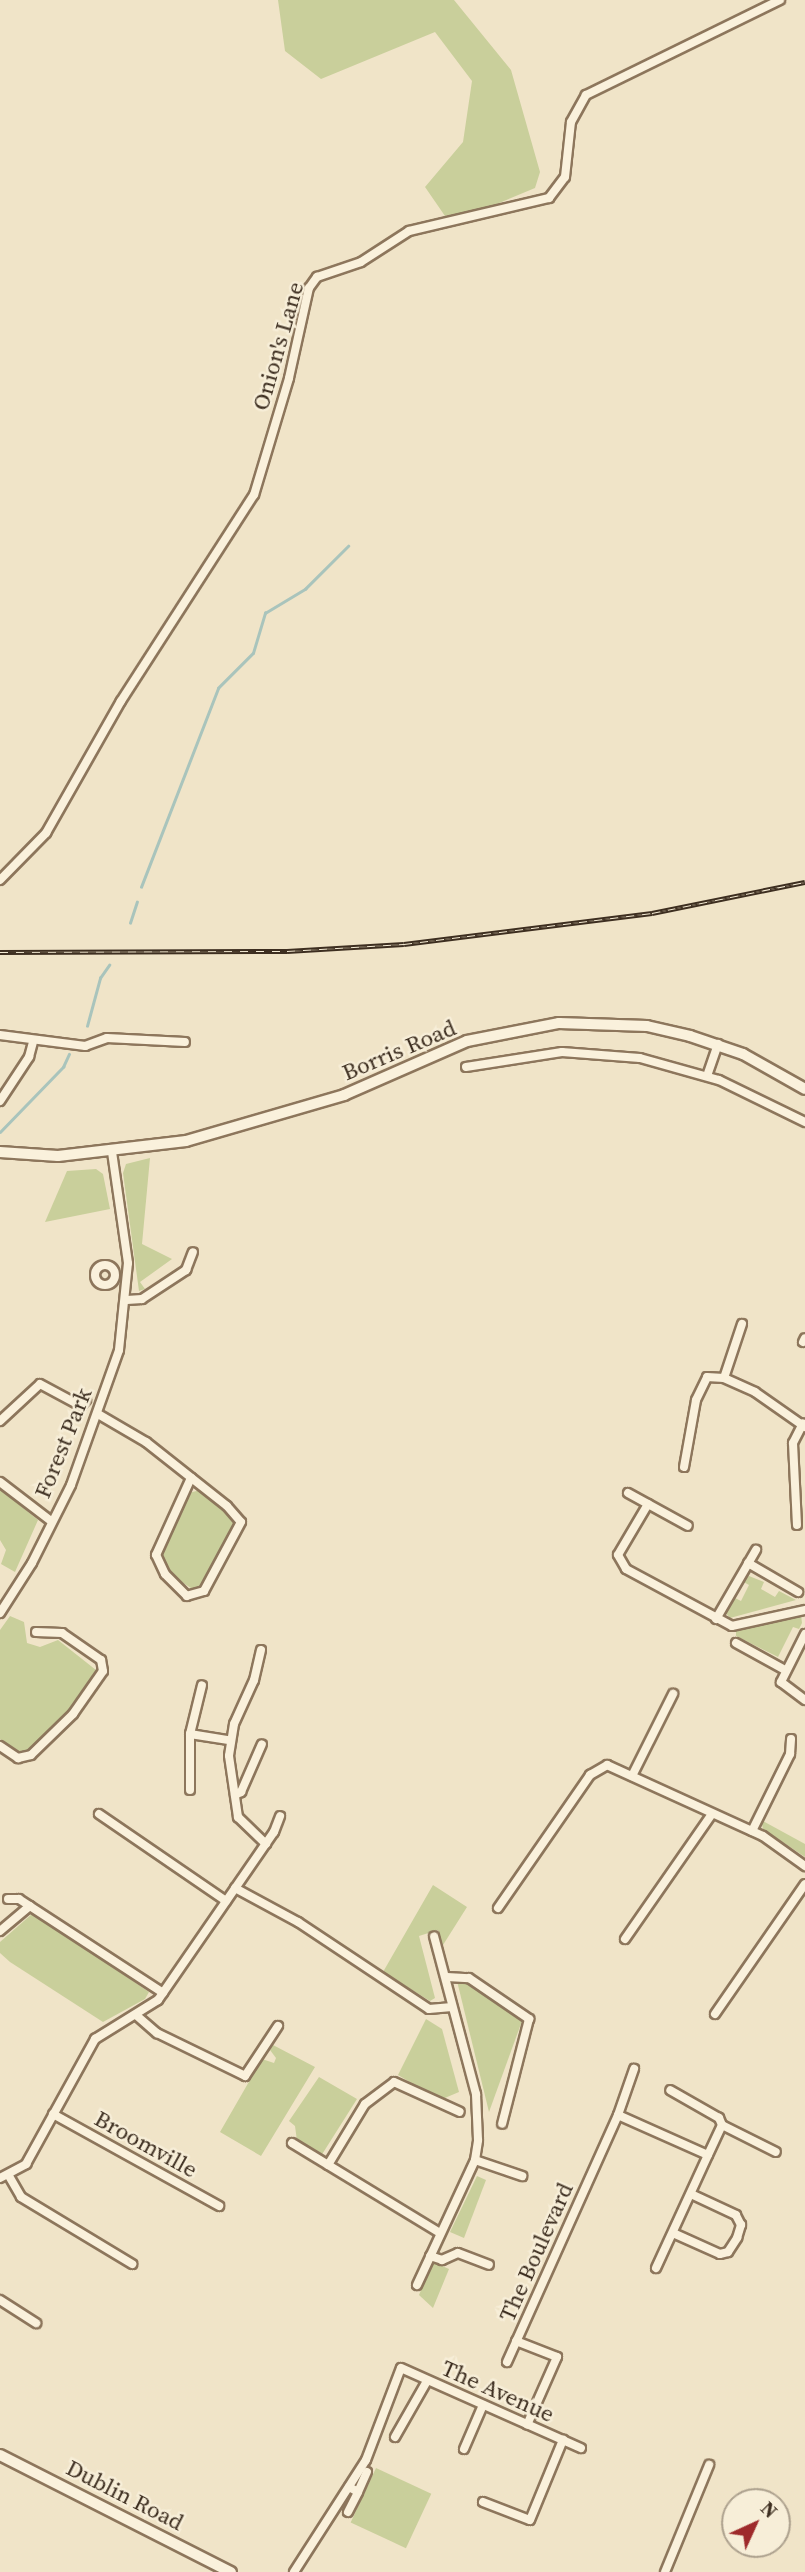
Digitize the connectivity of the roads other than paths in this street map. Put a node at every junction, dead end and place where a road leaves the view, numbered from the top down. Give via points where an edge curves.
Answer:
1 (780, 0) edge
2 (0, 880) edge
3 (0, 1035) edge
4 (33, 1042) junction
5 (185, 1042) dead end
6 (718, 1044) junction
7 (466, 1068) dead end
8 (707, 1076) junction
9 (805, 1089) edge
10 (0, 1101) edge
11 (805, 1122) edge
12 (0, 1152) edge
13 (112, 1152) junction
14 (193, 1252) dead end
15 (115, 1276) dead end
16 (127, 1276) junction
17 (127, 1300) junction
18 (742, 1324) dead end
19 (723, 1378) junction
20 (86, 1400) dead end
21 (98, 1414) junction
22 (0, 1421) edge
23 (804, 1424) edge
24 (684, 1467) dead end
25 (191, 1478) junction
26 (0, 1482) edge
27 (628, 1493) dead end
28 (648, 1504) junction
29 (51, 1521) junction
30 (797, 1525) dead end
31 (688, 1526) dead end
32 (756, 1550) dead end
33 (748, 1563) junction
34 (798, 1592) dead end
35 (805, 1610) edge
36 (0, 1613) edge
37 (716, 1619) junction
38 (36, 1632) dead end
39 (805, 1634) edge
40 (736, 1643) dead end
41 (261, 1650) dead end
42 (785, 1670) junction
43 (202, 1685) dead end
44 (673, 1694) dead end
45 (805, 1700) edge
46 (190, 1734) junction
47 (229, 1740) junction
48 (791, 1740) dead end
49 (262, 1744) dead end
50 (0, 1746) edge
51 (632, 1776) junction
52 (190, 1790) dead end
53 (235, 1795) junction
54 (99, 1814) dead end
55 (712, 1814) junction
56 (280, 1816) dead end
57 (752, 1831) junction
58 (266, 1844) junction
59 (805, 1866) edge
60 (805, 1884) edge
61 (235, 1888) junction
62 (8, 1899) dead end
63 (226, 1901) junction
64 (30, 1906) junction
65 (498, 1908) dead end
66 (0, 1931) edge
67 (433, 1936) dead end
68 (625, 1939) dead end
69 (447, 1977) junction
70 (163, 1993) junction
71 (453, 2007) junction
72 (715, 2014) dead end
73 (136, 2015) junction
74 (278, 2026) dead end
75 (634, 2069) dead end
76 (670, 2090) dead end
77 (460, 2112) dead end
78 (54, 2115) junction
79 (618, 2115) junction
80 (502, 2124) dead end
81 (722, 2125) junction
82 (292, 2143) dead end
83 (776, 2152) dead end
84 (708, 2155) junction
85 (475, 2160) junction
86 (328, 2165) junction
87 (522, 2176) dead end
88 (5, 2177) edge
89 (691, 2194) junction
90 (219, 2206) dead end
91 (440, 2233) junction
92 (673, 2233) junction
93 (430, 2256) junction
94 (132, 2264) dead end
95 (489, 2265) dead end
96 (656, 2268) dead end
97 (417, 2285) dead end
98 (0, 2300) edge
99 (36, 2323) dead end
100 (516, 2341) junction
101 (507, 2362) dead end
102 (427, 2381) junction
103 (483, 2405) junction
104 (527, 2425) junction
105 (395, 2437) dead end
106 (563, 2440) junction
107 (581, 2448) dead end
108 (464, 2449) dead end
109 (0, 2455) edge
110 (709, 2465) dead end
111 (367, 2472) dead end
112 (354, 2490) junction
113 (483, 2502) dead end
114 (348, 2512) dead end
115 (231, 2572) edge
116 (294, 2572) edge
117 (665, 2572) edge

1 - 2 street, Onion's Lane via 586,95 570,122 565,177 549,198 409,231 361,262 317,277 310,288 254,495 121,701 42,840
3 - 4 street
4 - 5 street via 85,1046 107,1038
4 - 10 street via 29,1057
6 - 8 street
6 - 9 street, Borris Road
6 - 13 street, Borris Road via 617,1023 526,1026 467,1041 297,1111 186,1141
7 - 8 street via 585,1052 640,1058
8 - 11 street
12 - 13 street, Borris Road via 58,1156
13 - 16 street, Forest Park
14 - 17 street via 186,1270 142,1299
15 - 16 street
16 - 17 street, Forest Park
17 - 21 street, Forest Park via 119,1350
18 - 19 street
19 - 23 street via 772,1401
19 - 24 street via 704,1380
20 - 22 street via 81,1406 40,1384
21 - 25 street
21 - 29 street, Forest Park via 71,1485
23 - 30 street via 793,1443
25 - 25 street via 156,1555 165,1574 187,1596 204,1591 241,1522
26 - 29 street
27 - 28 street
28 - 31 street
28 - 37 street via 618,1561
29 - 36 street, Forest Park via 32,1563
32 - 33 street
33 - 34 street
33 - 37 street
35 - 37 street via 741,1625
38 - 50 street via 62,1633 101,1660 103,1671 73,1714 32,1755 18,1758
39 - 42 street
40 - 42 street
41 - 47 street
42 - 45 street via 783,1686
43 - 46 street
44 - 51 street
46 - 47 street
46 - 52 street
47 - 53 street
48 - 57 street via 790,1754
49 - 53 street via 241,1792
51 - 55 street
51 - 65 street via 607,1765 594,1770
53 - 58 street via 243,1826
54 - 63 street
55 - 57 street
55 - 68 street
56 - 58 street
57 - 59 street
58 - 61 street
60 - 72 street
61 - 63 street
61 - 71 street via 298,1922 429,2009
62 - 64 street
63 - 70 street
64 - 66 street
64 - 70 street
67 - 69 street
69 - 71 street
69 - 80 street via 469,1978 529,2019
70 - 73 street
71 - 85 street via 476,2094
73 - 74 street via 157,2033 245,2076
73 - 78 street via 95,2039
75 - 79 street, The Boulevard
76 - 81 street
77 - 86 street via 394,2082 365,2104
78 - 88 street via 26,2164
78 - 90 street, Broomville
79 - 84 street
79 - 100 street, The Boulevard
81 - 83 street
81 - 84 street
82 - 86 street
84 - 89 street
85 - 87 street
85 - 91 street
86 - 91 street
88 - 94 street via 21,2197
89 - 92 street
89 - 92 street via 736,2215 741,2225 737,2238 728,2252 720,2254
91 - 93 street
92 - 96 street
93 - 95 street via 443,2260 458,2253
93 - 97 street
98 - 99 street
100 - 101 street
100 - 104 street, The Boulevard via 557,2357
102 - 103 street, The Avenue
102 - 105 street
102 - 112 street, The Avenue via 401,2368
103 - 104 street, The Avenue
103 - 108 street
104 - 106 street, The Avenue
106 - 107 street, The Avenue
106 - 113 street via 530,2520
109 - 115 main road, Dublin Road
110 - 117 street
111 - 112 street
112 - 114 street
112 - 116 street

